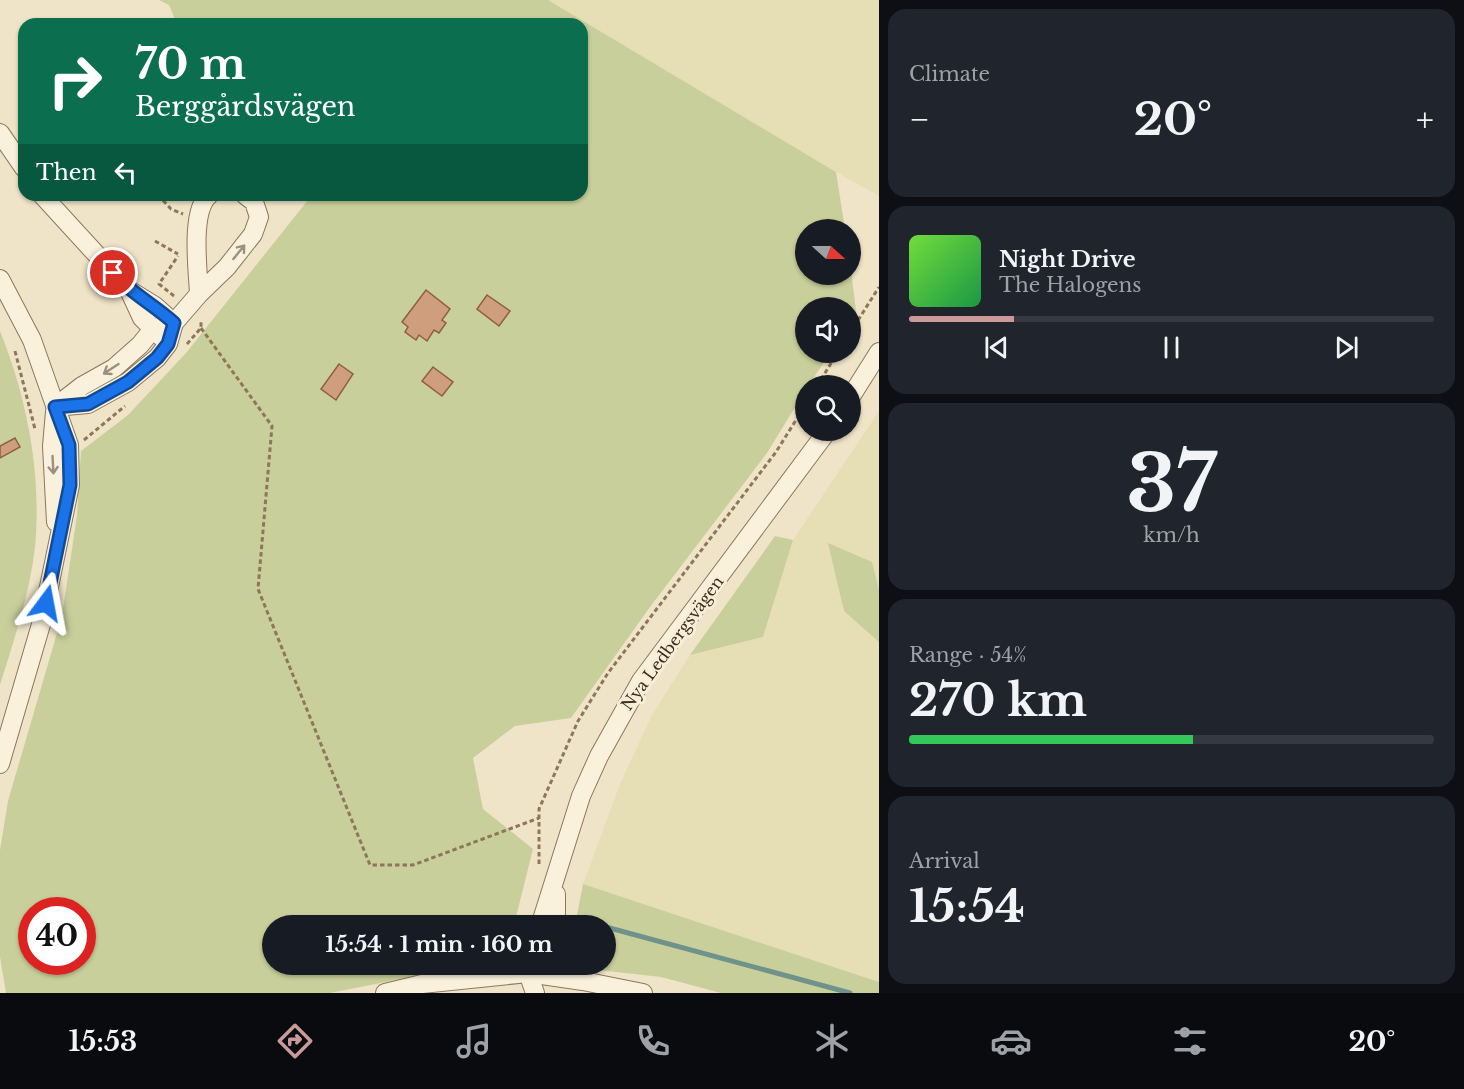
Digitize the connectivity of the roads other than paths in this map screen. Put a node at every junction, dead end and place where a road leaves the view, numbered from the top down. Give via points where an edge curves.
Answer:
1 (0, 133) edge
2 (18, 159) edge
3 (47, 201) edge
4 (203, 201) edge
5 (253, 201) edge
6 (0, 279) edge
7 (129, 290) junction
8 (199, 294) junction
9 (174, 323) junction
10 (153, 329) junction
11 (168, 344) junction
12 (879, 352) edge
13 (861, 381) edge
14 (55, 407) junction
15 (820, 441) edge
16 (0, 764) edge
17 (556, 878) junction
18 (544, 915) edge
19 (556, 915) edge
20 (486, 975) edge
21 (530, 975) edge
22 (549, 978) edge
23 (385, 993) edge
24 (535, 993) edge
25 (643, 993) edge

1 - 2 street
3 - 7 street
4 - 8 street via 198,215
8 -> 5 street via 253,234 259,217
6 - 14 street via 32,340
7 - 9 street
7 - 10 street via 142,318
8 - 9 street
9 - 10 street
9 - 11 street
10 - 11 street
10 -> 14 street via 114,368
11 - 14 street via 128,382 98,399 88,404
12 - 13 street
14 - 16 street via 52,446 58,549 42,621
15 - 17 street, Nya Ledbergsvägen via 641,681 620,715 581,796
17 - 18 street, Nya Ledbergsvägen
17 - 19 street, Nya Ledbergsvägen
20 - 23 street
21 - 24 street
22 - 25 street

